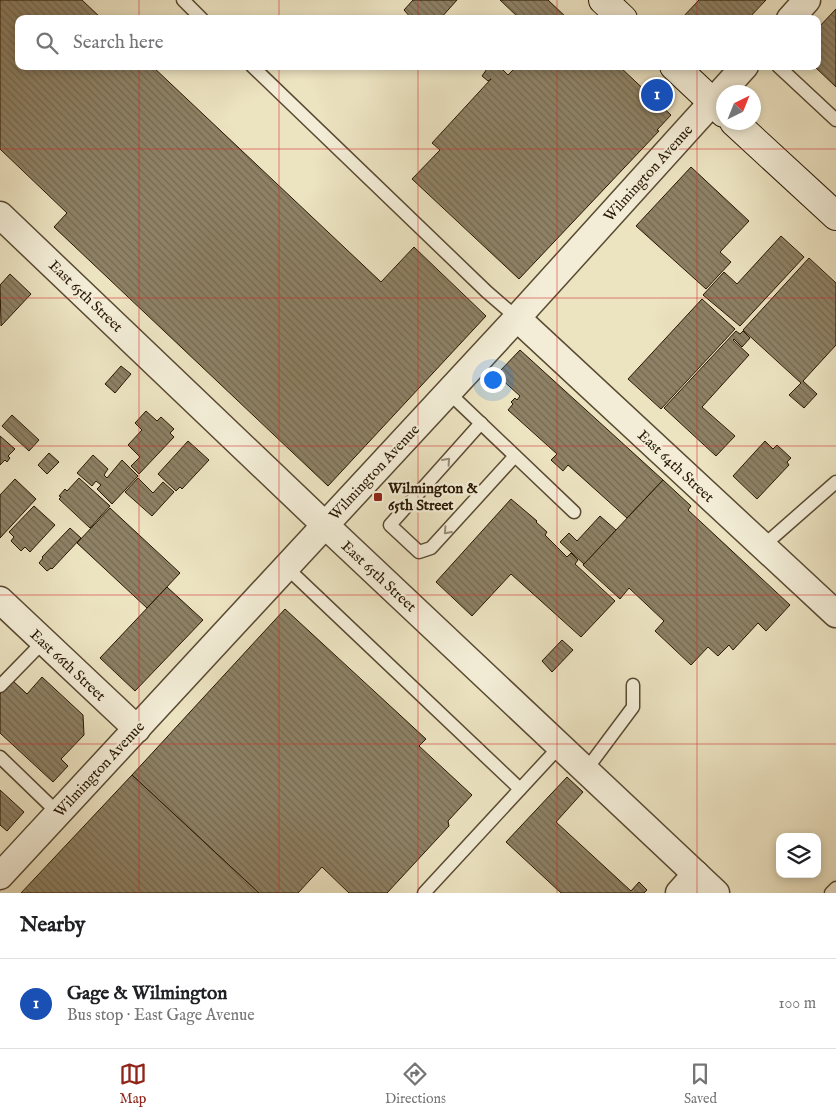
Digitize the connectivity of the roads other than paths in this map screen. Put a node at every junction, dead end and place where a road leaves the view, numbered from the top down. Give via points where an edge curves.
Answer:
1 (183, 0) edge
2 (603, 0) edge
3 (807, 0) edge
4 (198, 15) edge
5 (619, 15) edge
6 (794, 15) edge
7 (256, 70) edge
8 (678, 70) edge
9 (742, 70) edge
10 (782, 70) edge
11 (732, 85) edge
12 (716, 105) edge
13 (716, 109) edge
14 (836, 120) edge
15 (743, 130) edge
16 (0, 215) edge
17 (836, 216) edge
18 (517, 318) junction
19 (448, 392) junction
20 (481, 423) junction
21 (515, 456) junction
22 (836, 482) edge
23 (574, 512) dead end
24 (325, 525) junction
25 (763, 546) junction
26 (286, 567) junction
27 (0, 600) edge
28 (836, 614) edge
29 (44, 642) junction
30 (0, 686) edge
31 (633, 686) dead end
32 (137, 729) junction
33 (560, 746) junction
34 (0, 757) edge
35 (586, 770) junction
36 (520, 789) junction
37 (58, 813) junction
38 (0, 876) edge
39 (688, 884) edge
40 (836, 888) edge
41 (424, 893) edge
42 (716, 893) edge
43 (831, 893) edge

1 - 4 lane
2 - 5 main road
3 - 6 street
7 - 18 lane
8 - 12 main road
9 - 11 street, Wilmington Avenue
10 - 14 lane
13 - 18 street, Wilmington Avenue
15 - 17 main road
16 - 24 street, East 65th Street
18 - 19 street, Wilmington Avenue
18 - 25 street, East 64th Street
19 - 20 lane
19 - 24 street, Wilmington Avenue
20 - 21 lane
21 -> 20 lane via 431,548 419,552 390,525
21 - 23 lane
22 - 25 lane
24 - 26 street, Wilmington Avenue
24 - 33 street, East 65th Street
25 - 28 street, East 64th Street
26 - 32 street, Wilmington Avenue
26 - 36 lane
27 - 29 street, East 66th Street
29 - 30 lane
29 - 32 street, East 66th Street
31 - 35 lane via 633,707
32 - 37 street, Wilmington Avenue
33 - 35 street, East 65th Street
33 - 36 lane
34 - 37 lane
35 - 39 street, East 65th Street
36 - 41 lane
37 - 38 street, Wilmington Avenue
39 - 42 street, East 65th Street
40 - 43 lane

